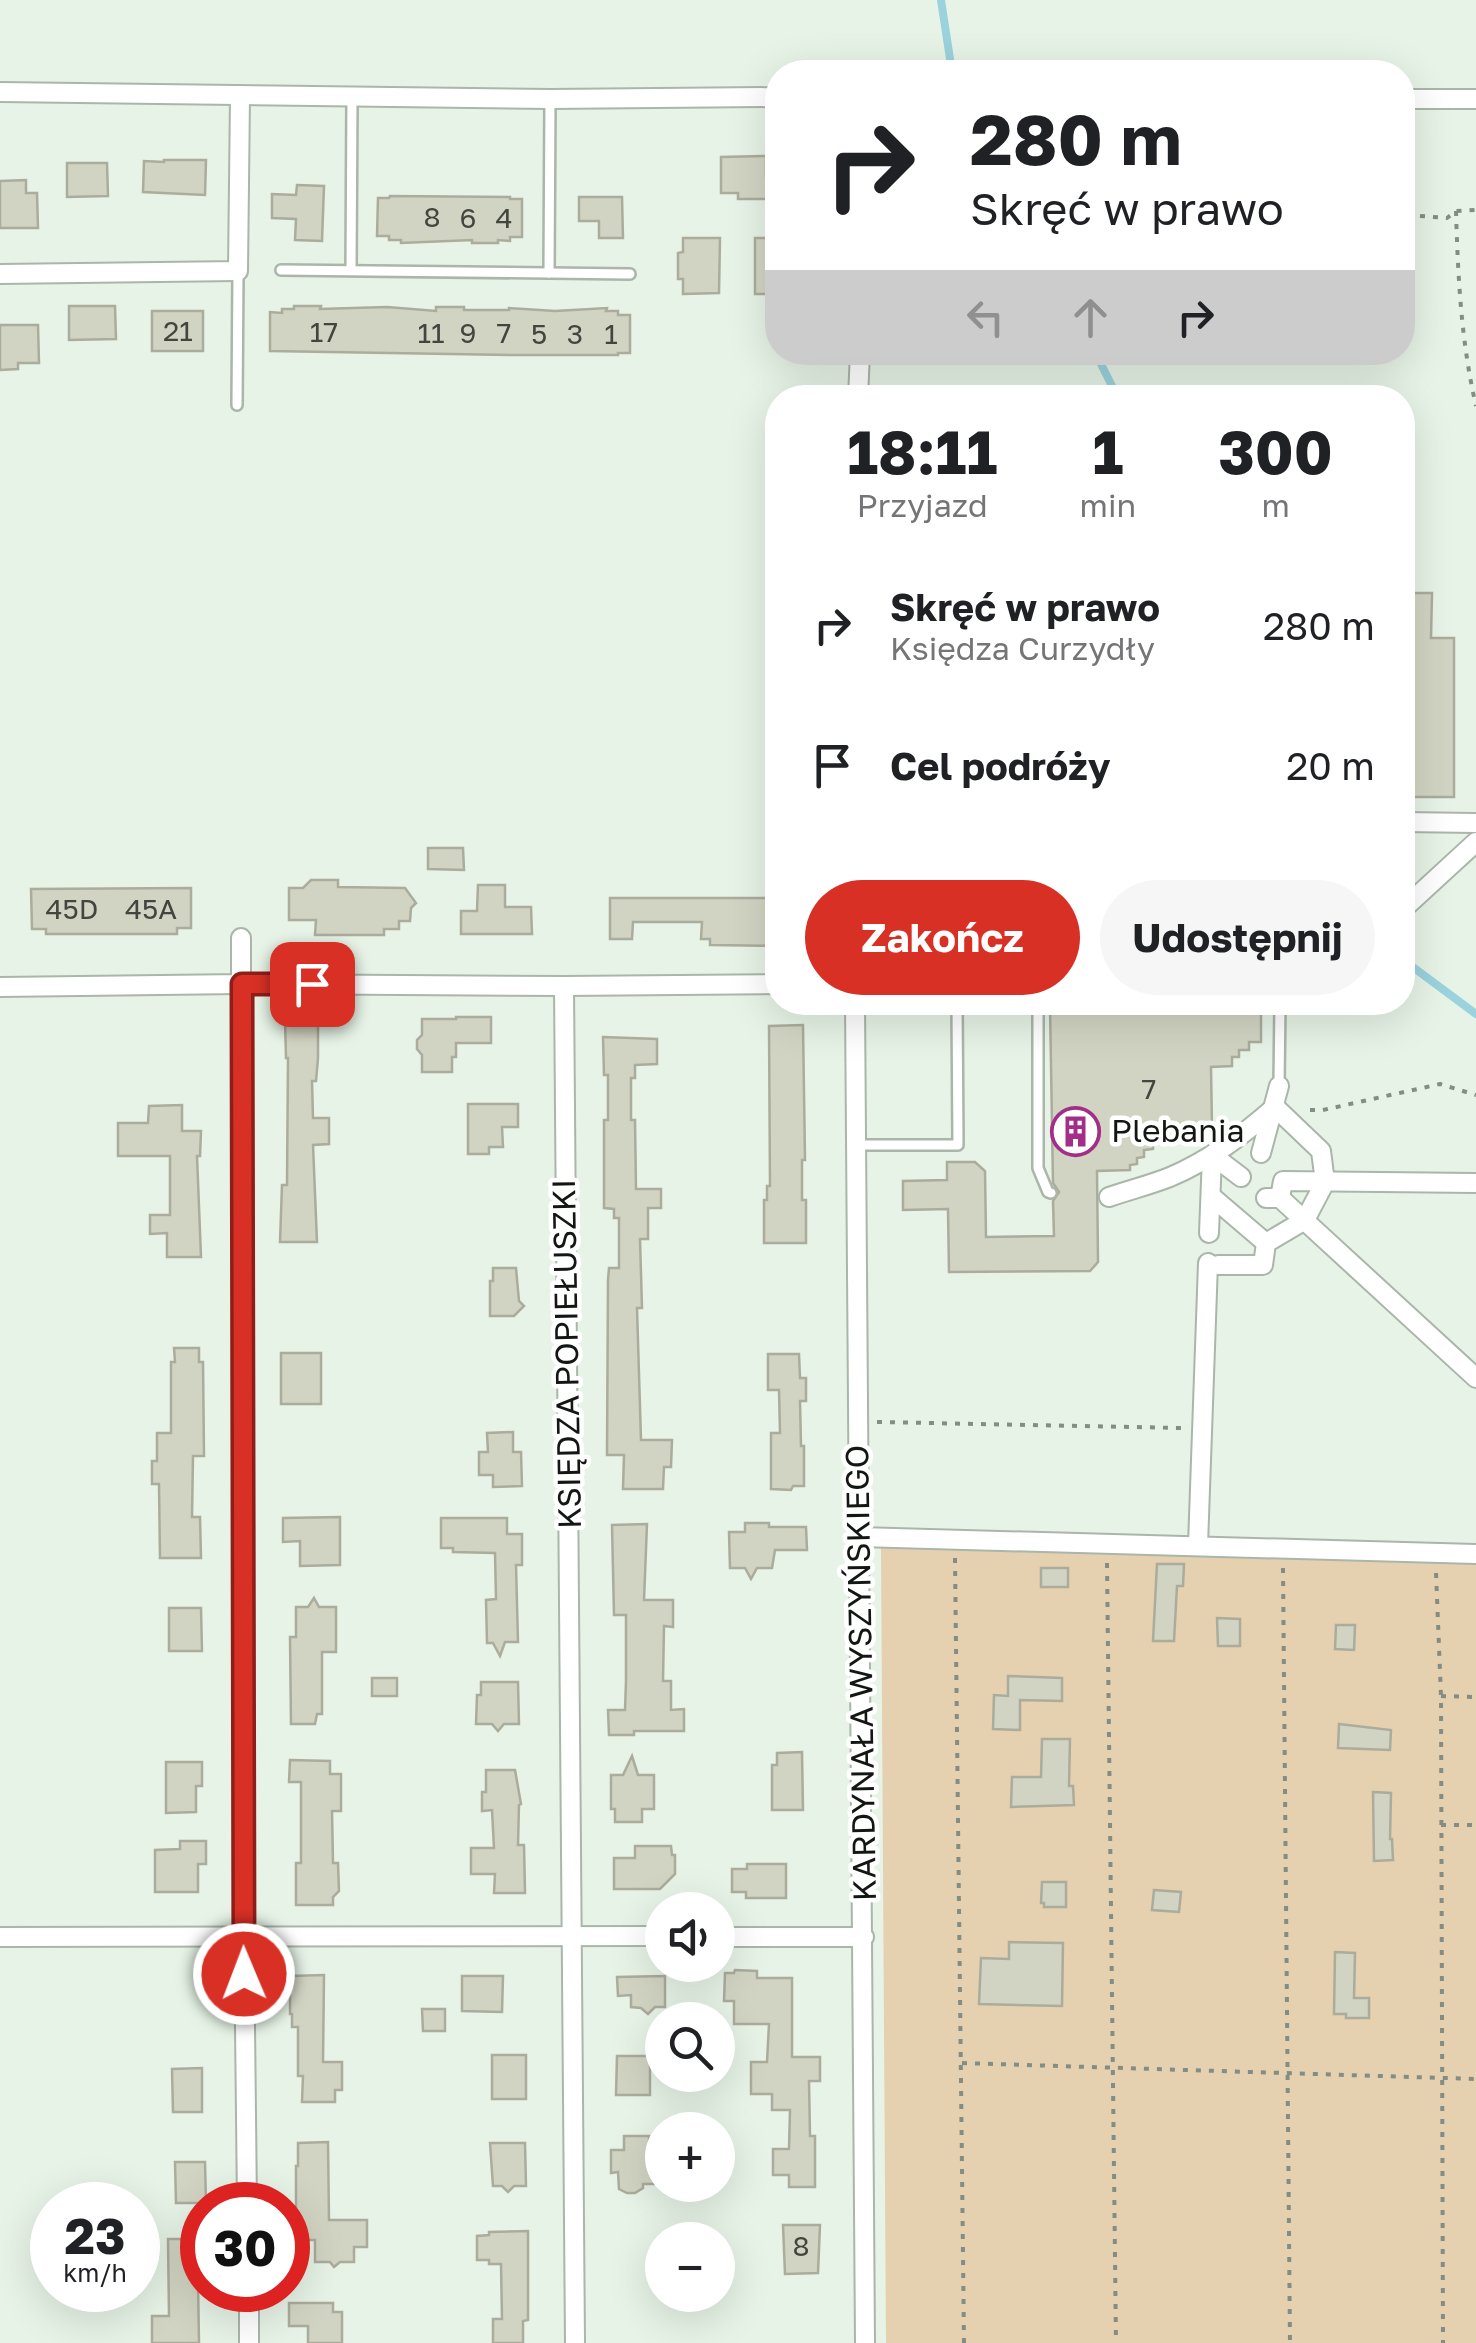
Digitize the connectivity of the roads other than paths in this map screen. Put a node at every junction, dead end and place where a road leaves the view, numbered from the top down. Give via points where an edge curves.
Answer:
1 (0, 92) edge
2 (240, 96) junction
3 (352, 97) junction
4 (765, 97) edge
5 (1415, 98) edge
6 (550, 99) junction
7 (1476, 99) edge
8 (281, 270) dead end
9 (352, 270) junction
10 (238, 272) junction
11 (549, 273) junction
12 (0, 274) edge
13 (630, 274) dead end
14 (237, 404) dead end
15 (1415, 822) edge
16 (1476, 823) edge
17 (1476, 842) edge
18 (1415, 898) edge
19 (241, 938) dead end
20 (242, 984) junction
21 (765, 984) edge
22 (564, 986) junction
23 (0, 987) edge
24 (855, 1015) edge
25 (957, 1015) edge
26 (1038, 1015) edge
27 (1280, 1015) edge
28 (1279, 1086) joint
29 (1275, 1106) junction
30 (856, 1145) junction
31 (1261, 1153) dead end
32 (1212, 1155) junction
33 (1241, 1177) dead end
34 (1324, 1182) junction
35 (1476, 1183) edge
36 (1051, 1193) dead end
37 (1210, 1196) junction
38 (1109, 1197) dead end
39 (1304, 1220) junction
40 (1209, 1234) dead end
41 (1266, 1243) junction
42 (1476, 1378) edge
43 (859, 1537) junction
44 (1198, 1545) junction
45 (1476, 1554) edge
46 (244, 1936) junction
47 (572, 1936) junction
48 (645, 1936) edge
49 (735, 1936) edge
50 (0, 1937) edge
51 (864, 1937) junction
52 (248, 2182) edge
53 (248, 2312) edge
54 (249, 2343) edge
55 (575, 2343) edge
56 (865, 2343) edge

1 - 2 street
2 - 3 street
2 - 10 street
3 - 6 street
3 - 9 lane
4 - 6 street
5 - 7 street
6 - 11 lane
8 - 9 lane
9 - 11 lane
10 - 12 street
10 - 14 lane
11 - 13 lane
15 - 16 street
17 - 18 street
19 - 20 street
20 - 22 street
20 - 23 street
20 - 46 street
21 - 22 street
22 - 47 street, KSIĘDZA POPIEŁUSZKI
24 - 30 street, KARDYNAŁA WYSZYŃSKIEGO
25 - 30 lane via 958,1145
26 - 36 lane via 1038,1168
27 - 28 lane
28 - 29 street
29 - 31 street
29 - 32 street
29 - 34 street via 1321,1151
30 - 43 street, KARDYNAŁA WYSZYŃSKIEGO
32 - 33 street
32 - 37 street
32 - 38 street
34 - 35 street
34 - 39 street
34 - 39 street via 1283,1181 1273,1198
37 - 40 street
37 - 41 street
39 - 41 street
39 - 42 street
41 - 44 street via 1263,1265 1213,1264
43 - 44 street
43 - 51 street, KARDYNAŁA WYSZYŃSKIEGO
44 - 45 street
46 - 47 street
46 - 50 street
46 - 52 street
47 - 48 street
47 - 55 street, KSIĘDZA POPIEŁUSZKI
49 - 51 street
51 - 56 street, KARDYNAŁA WYSZYŃSKIEGO
53 - 54 street

